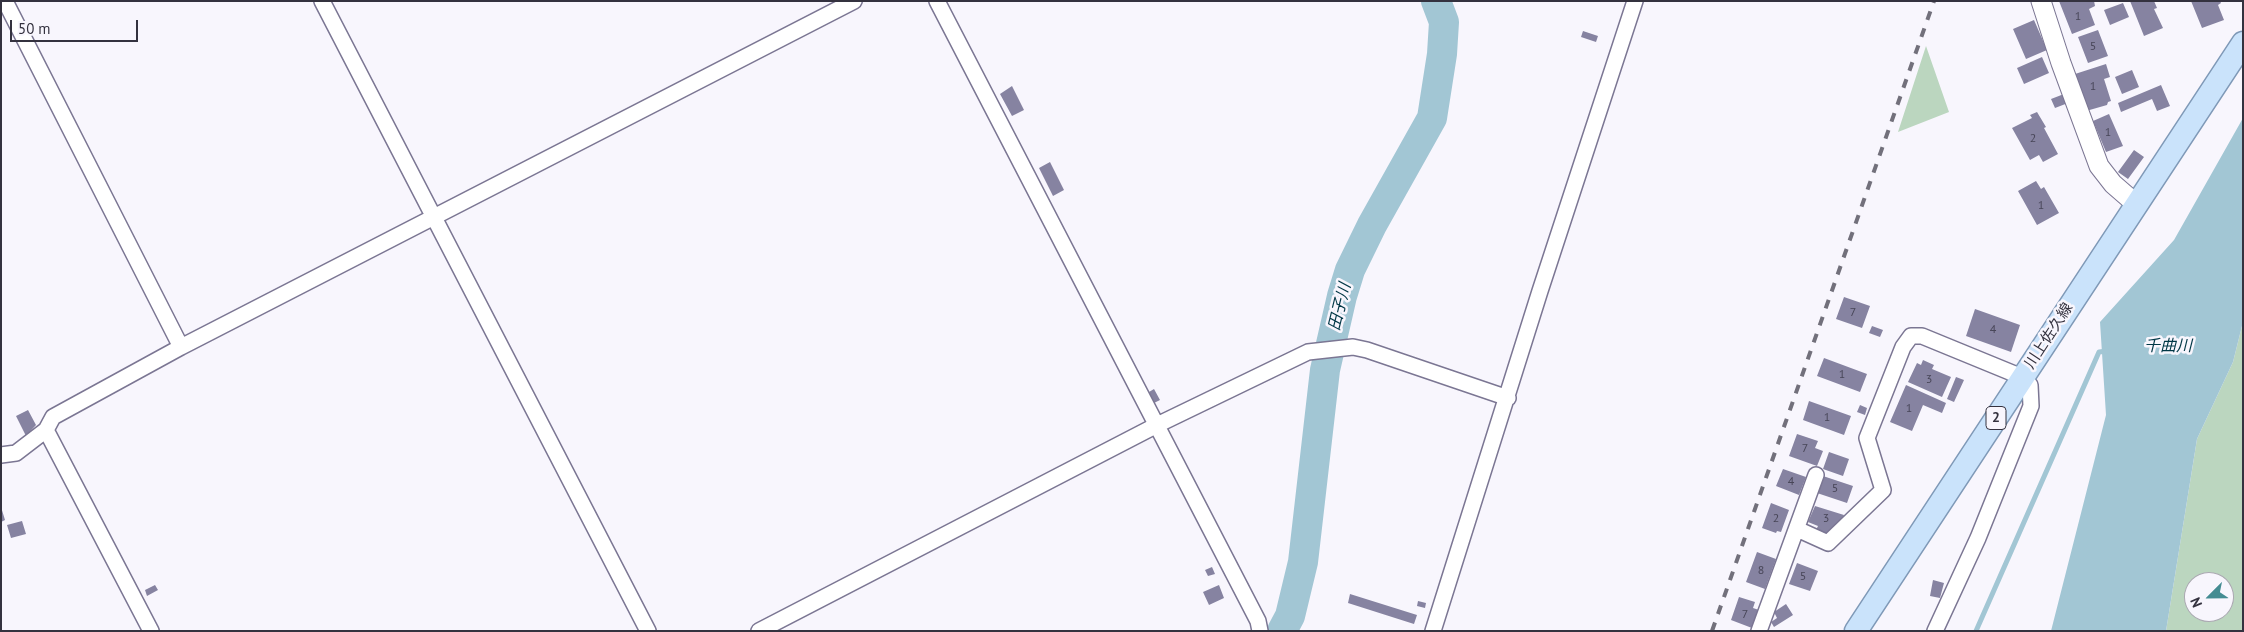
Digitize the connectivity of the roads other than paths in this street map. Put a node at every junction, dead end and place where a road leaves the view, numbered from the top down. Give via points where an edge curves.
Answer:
1 (5, 1) edge
2 (322, 1) edge
3 (854, 1) edge
4 (937, 1) edge
5 (1635, 1) edge
6 (2041, 1) edge
7 (2243, 43) edge
8 (2136, 204) junction
9 (433, 218) junction
10 (181, 347) junction
11 (2022, 377) junction
12 (1508, 398) junction
13 (1157, 425) junction
14 (46, 430) junction
15 (1, 455) edge
16 (1816, 475) dead end
17 (1796, 529) junction
18 (151, 631) edge
19 (648, 631) edge
20 (760, 631) edge
21 (1260, 631) edge
22 (1433, 631) edge
23 (1759, 631) edge
24 (1856, 631) edge
25 (1935, 631) edge

1 - 10 street
2 - 9 street
3 - 9 street
4 - 13 street
5 - 12 street
6 - 8 street via 2099,166 2113,184
7 - 8 main road, 川上佐久線 / 2
8 - 11 main road, 川上佐久線 / 2
9 - 10 street
9 - 19 street
10 - 14 street via 53,417
11 - 17 street via 1922,336 1910,336 1867,438 1883,490 1828,543
11 - 24 main road, 川上佐久線 / 2
11 - 25 street via 2030,386 2031,406 1978,538
12 - 13 street via 1353,347 1314,350 1289,359
12 - 22 street
13 - 20 street
13 - 21 street via 1258,621
14 - 15 street via 16,453
14 - 18 street
16 - 17 street
17 - 23 street

